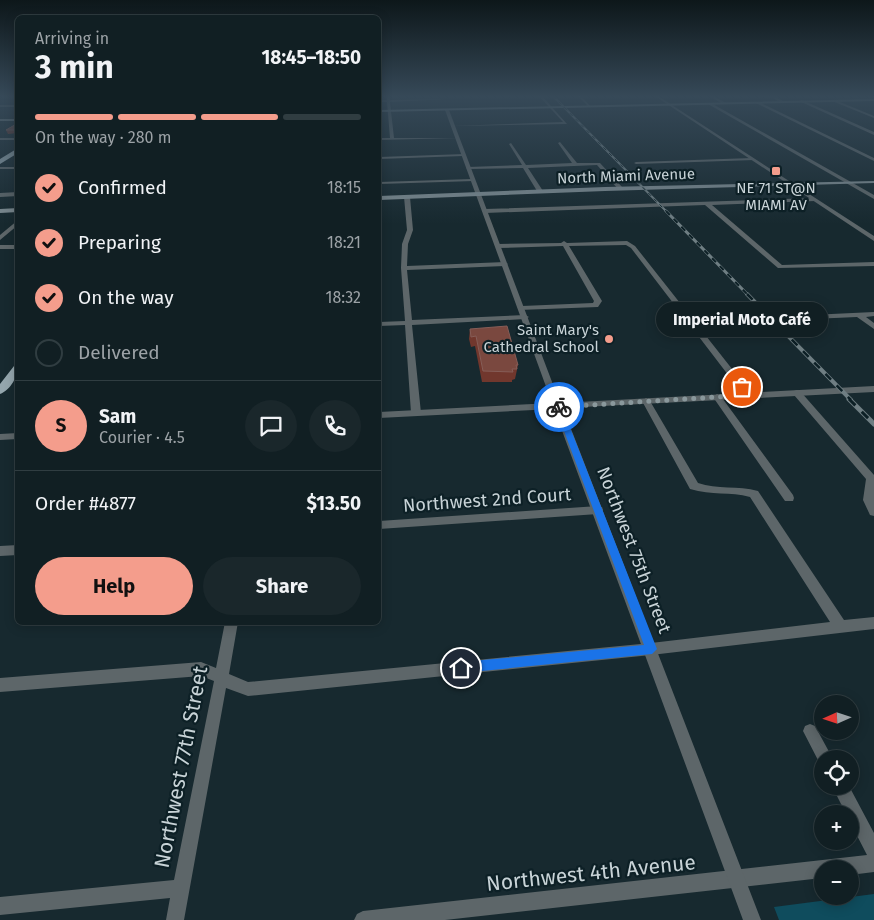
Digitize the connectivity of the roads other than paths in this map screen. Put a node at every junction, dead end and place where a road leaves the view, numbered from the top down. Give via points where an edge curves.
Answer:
1 (457, 138) edge
2 (0, 139) edge
3 (15, 139) edge
4 (381, 139) edge
5 (392, 139) joint
6 (396, 139) edge
7 (722, 139) edge
8 (772, 139) edge
9 (832, 139) edge
10 (560, 143) dead end
11 (511, 144) dead end
12 (15, 152) edge
13 (463, 156) junction
14 (381, 158) edge
15 (752, 159) junction
16 (874, 160) edge
17 (0, 162) edge
18 (636, 163) dead end
19 (576, 164) junction
20 (525, 166) junction
21 (0, 168) edge
22 (15, 168) edge
23 (468, 168) junction
24 (472, 180) junction
25 (874, 182) edge
26 (381, 183) edge
27 (850, 183) junction
28 (789, 184) junction
29 (620, 188) junction
30 (540, 191) junction
31 (15, 194) edge
32 (477, 194) junction
33 (0, 195) edge
34 (407, 197) junction
35 (874, 197) edge
36 (381, 198) edge
37 (813, 200) junction
38 (706, 203) junction
39 (15, 210) edge
40 (0, 211) edge
41 (484, 211) junction
42 (15, 225) edge
43 (0, 238) edge
44 (874, 239) edge
45 (564, 243) junction
46 (498, 246) junction
47 (0, 247) edge
48 (15, 247) edge
49 (505, 264) junction
50 (874, 264) edge
51 (404, 268) junction
52 (522, 308) junction
53 (874, 314) edge
54 (859, 315) junction
55 (524, 317) junction
56 (789, 318) dead end
57 (408, 323) junction
58 (381, 324) edge
59 (874, 327) edge
60 (15, 372) edge
61 (874, 389) edge
62 (0, 392) edge
63 (797, 393) junction
64 (748, 395) junction
65 (717, 397) junction
66 (646, 401) junction
67 (558, 406) junction
68 (416, 413) junction
69 (381, 415) edge
70 (15, 436) edge
71 (0, 438) edge
72 (789, 498) dead end
73 (598, 510) junction
74 (874, 512) edge
75 (381, 525) edge
76 (15, 550) edge
77 (0, 551) edge
78 (874, 622) edge
79 (231, 625) edge
80 (841, 627) junction
81 (652, 649) junction
82 (220, 678) junction
83 (0, 685) edge
84 (810, 731) dead end
85 (820, 750) edge
86 (845, 795) edge
87 (874, 850) edge
88 (874, 863) edge
89 (859, 865) edge
90 (814, 870) edge
91 (737, 879) junction
92 (181, 888) junction
93 (0, 906) edge
94 (175, 920) edge
95 (363, 920) edge
96 (752, 920) edge

1 - 13 street, Northwest 75th Street
2 - 3 street
4 - 5 street
5 - 6 street
7 - 15 street
8 - 27 street
9 - 16 street
10 - 19 street
11 - 20 street
12 - 17 main road
13 - 14 street
13 - 23 street, Northwest 75th Street
15 - 18 street
15 - 28 street
19 - 20 street
19 - 29 street via 598,164
20 - 23 street
20 - 30 street
21 - 22 street
23 - 24 street, Northwest 75th Street
24 - 26 street
24 - 32 street, Northwest 75th Street
25 - 27 main road, North Miami Avenue
27 - 28 main road, North Miami Avenue
27 - 35 street
28 - 29 main road, North Miami Avenue
28 - 37 street
29 - 30 main road, North Miami Avenue
30 - 32 main road, North Miami Avenue
31 - 33 street
32 - 34 main road, North Miami Avenue
32 - 41 street, Northwest 75th Street
34 - 36 main road, North Miami Avenue
34 - 51 street via 410,230 405,244
37 - 38 street
37 - 44 street
38 - 41 street
38 - 50 street via 780,267
39 - 40 main road
41 - 46 street, Northwest 75th Street
42 - 43 street
45 - 46 street
45 - 52 street via 598,301 595,305
45 - 64 street via 627,243 633,247
46 - 49 street, Northwest 75th Street
47 - 48 street
49 - 51 street
49 - 52 street, Northwest 75th Street
51 - 57 street
52 - 55 street, Northwest 75th Street
53 - 54 street
54 - 56 street
54 - 59 street
55 - 57 street
55 - 67 street, Northwest 75th Street
57 - 58 street
57 - 68 street
60 - 62 main road
61 - 63 street
63 - 64 street
63 - 74 street via 871,478 868,500
64 - 65 street
65 - 66 street
65 - 72 street
66 - 67 street
66 - 80 street via 694,486 715,492 741,489 754,494
67 - 68 street
67 - 73 street, Northwest 75th Street
68 - 69 street
70 - 71 street
73 - 75 street, Northwest 2nd Court
73 - 81 street, Northwest 75th Street
76 - 77 street
78 - 80 street
79 - 82 street, Northwest 77th Street
80 - 81 street
81 - 82 street via 248,689
81 - 91 street, Northwest 75th Street
82 - 83 street via 201,669
82 - 92 street, Northwest 77th Street
84 - 85 street
86 - 87 street
88 - 89 street, Northwest 4th Avenue
90 - 91 street, Northwest 4th Avenue
91 - 95 street, Northwest 4th Avenue
91 - 96 street, Northwest 75th Street
92 - 93 street
92 - 94 street, Northwest 77th Street

